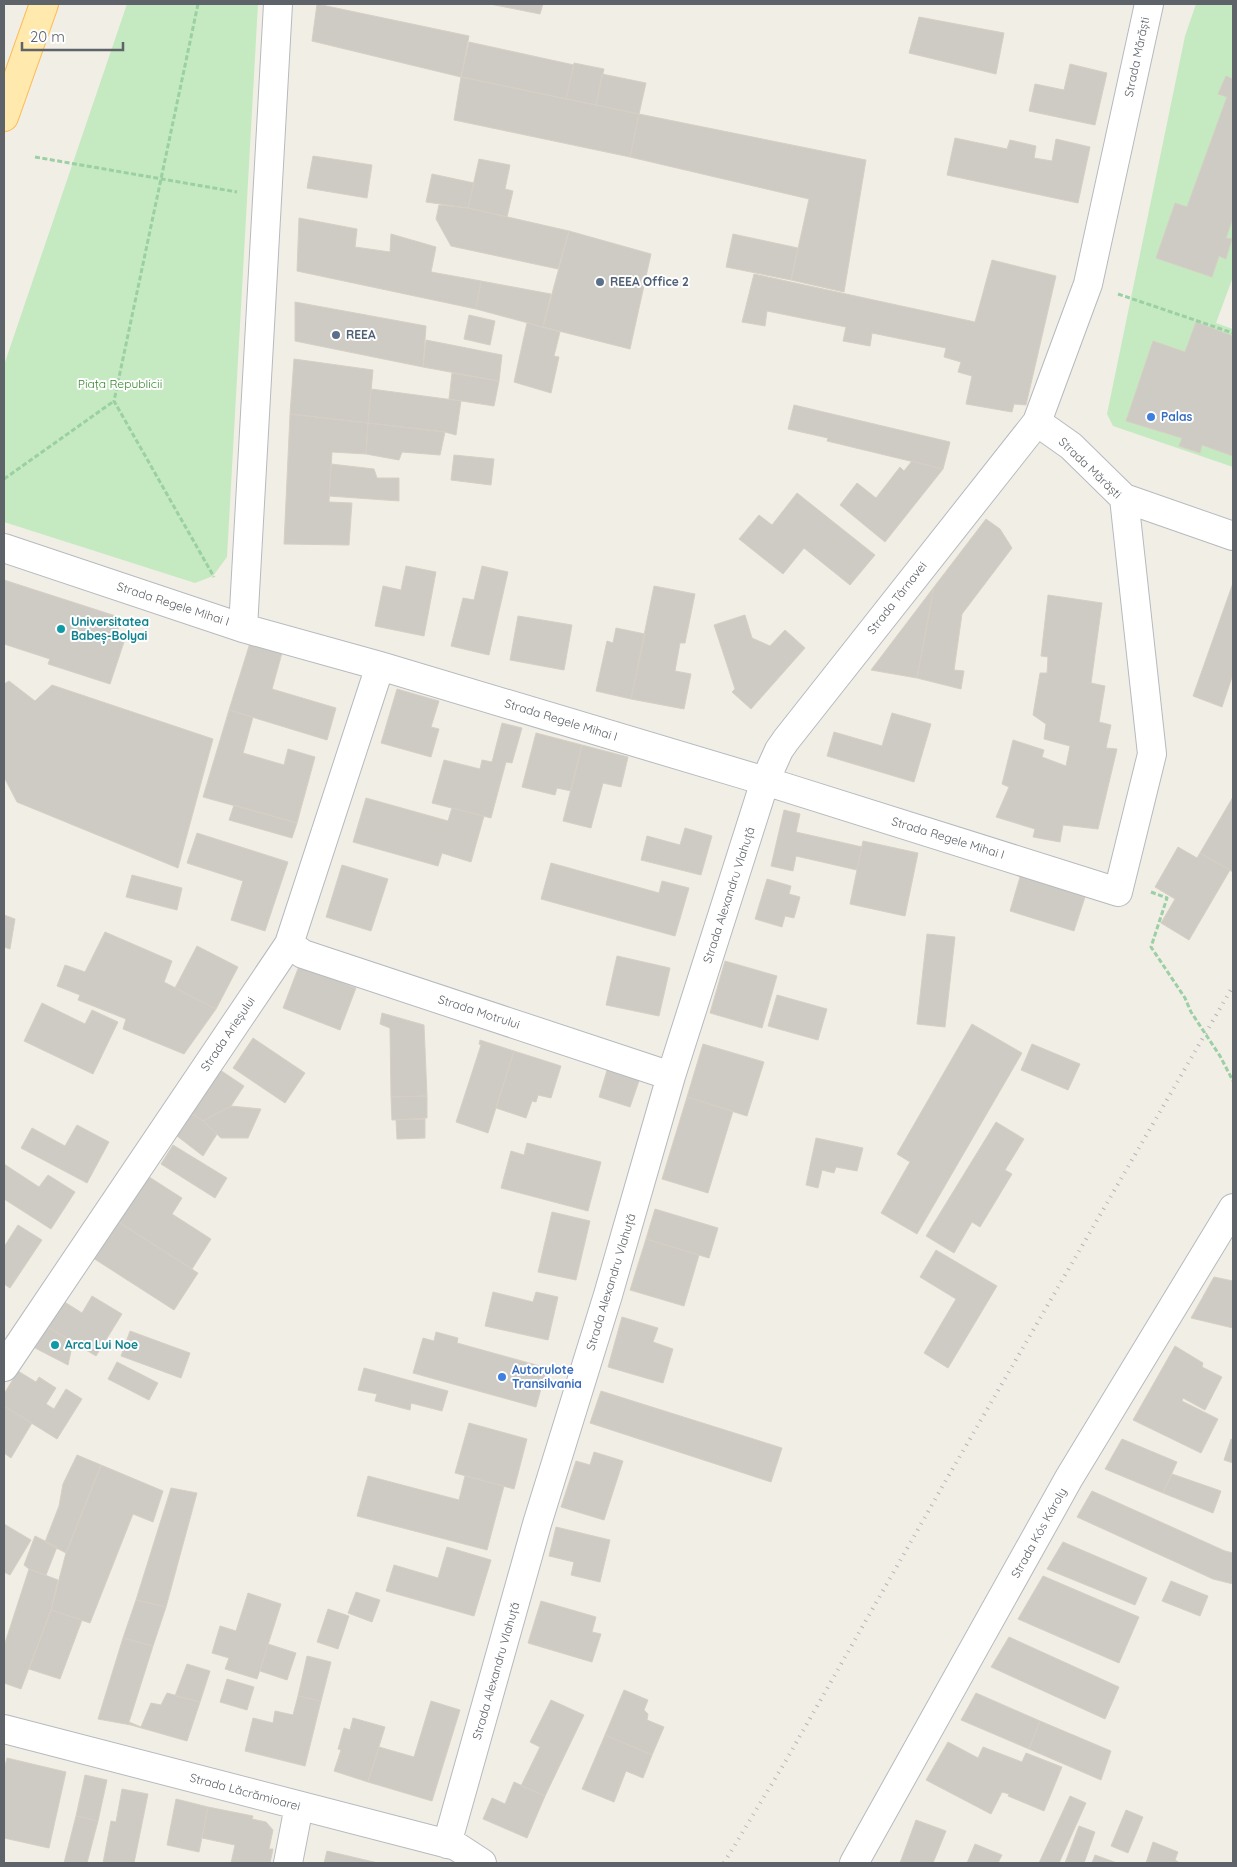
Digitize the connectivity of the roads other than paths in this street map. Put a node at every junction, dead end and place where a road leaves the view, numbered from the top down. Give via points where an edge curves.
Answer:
1 (44, 4) edge
2 (278, 4) edge
3 (1149, 4) edge
4 (4, 117) edge
5 (1037, 422) junction
6 (1124, 498) junction
7 (1233, 536) edge
8 (4, 548) edge
9 (244, 628) junction
10 (380, 666) junction
11 (765, 781) junction
12 (1118, 892) joint
13 (289, 944) junction
14 (671, 1076) junction
15 (1233, 1208) edge
16 (4, 1367) edge
17 (4, 1729) edge
18 (298, 1806) junction
19 (447, 1844) junction
20 (288, 1863) edge
21 (482, 1863) edge
22 (854, 1863) edge

1 - 4 main road
2 - 9 street
3 - 5 street, Strada Mărăști via 1088,284
5 - 6 street, Strada Mărăști via 1071,446
5 - 11 street, Strada Târnavei via 786,740
6 - 7 street
6 - 12 street, Strada Mărăști via 1152,754
8 - 9 street, Strada Regele Mihai I
9 - 10 street, Strada Regele Mihai I
10 - 11 street, Strada Regele Mihai I
10 - 13 street, Strada Arieșului
11 - 12 street, Strada Regele Mihai I
11 - 14 street, Strada Alexandru Vlahuță
13 - 14 street, Strada Motrului via 303,954
13 - 16 street, Strada Arieșului
14 - 19 street, Strada Alexandru Vlahuță via 537,1524
15 - 22 street, Strada Kós Károly via 1069,1478
17 - 18 street, Strada Lăcrămioarei
18 - 19 street, Strada Lăcrămioarei
18 - 20 street
19 - 21 street, Strada Lăcrămioarei via 456,1846

